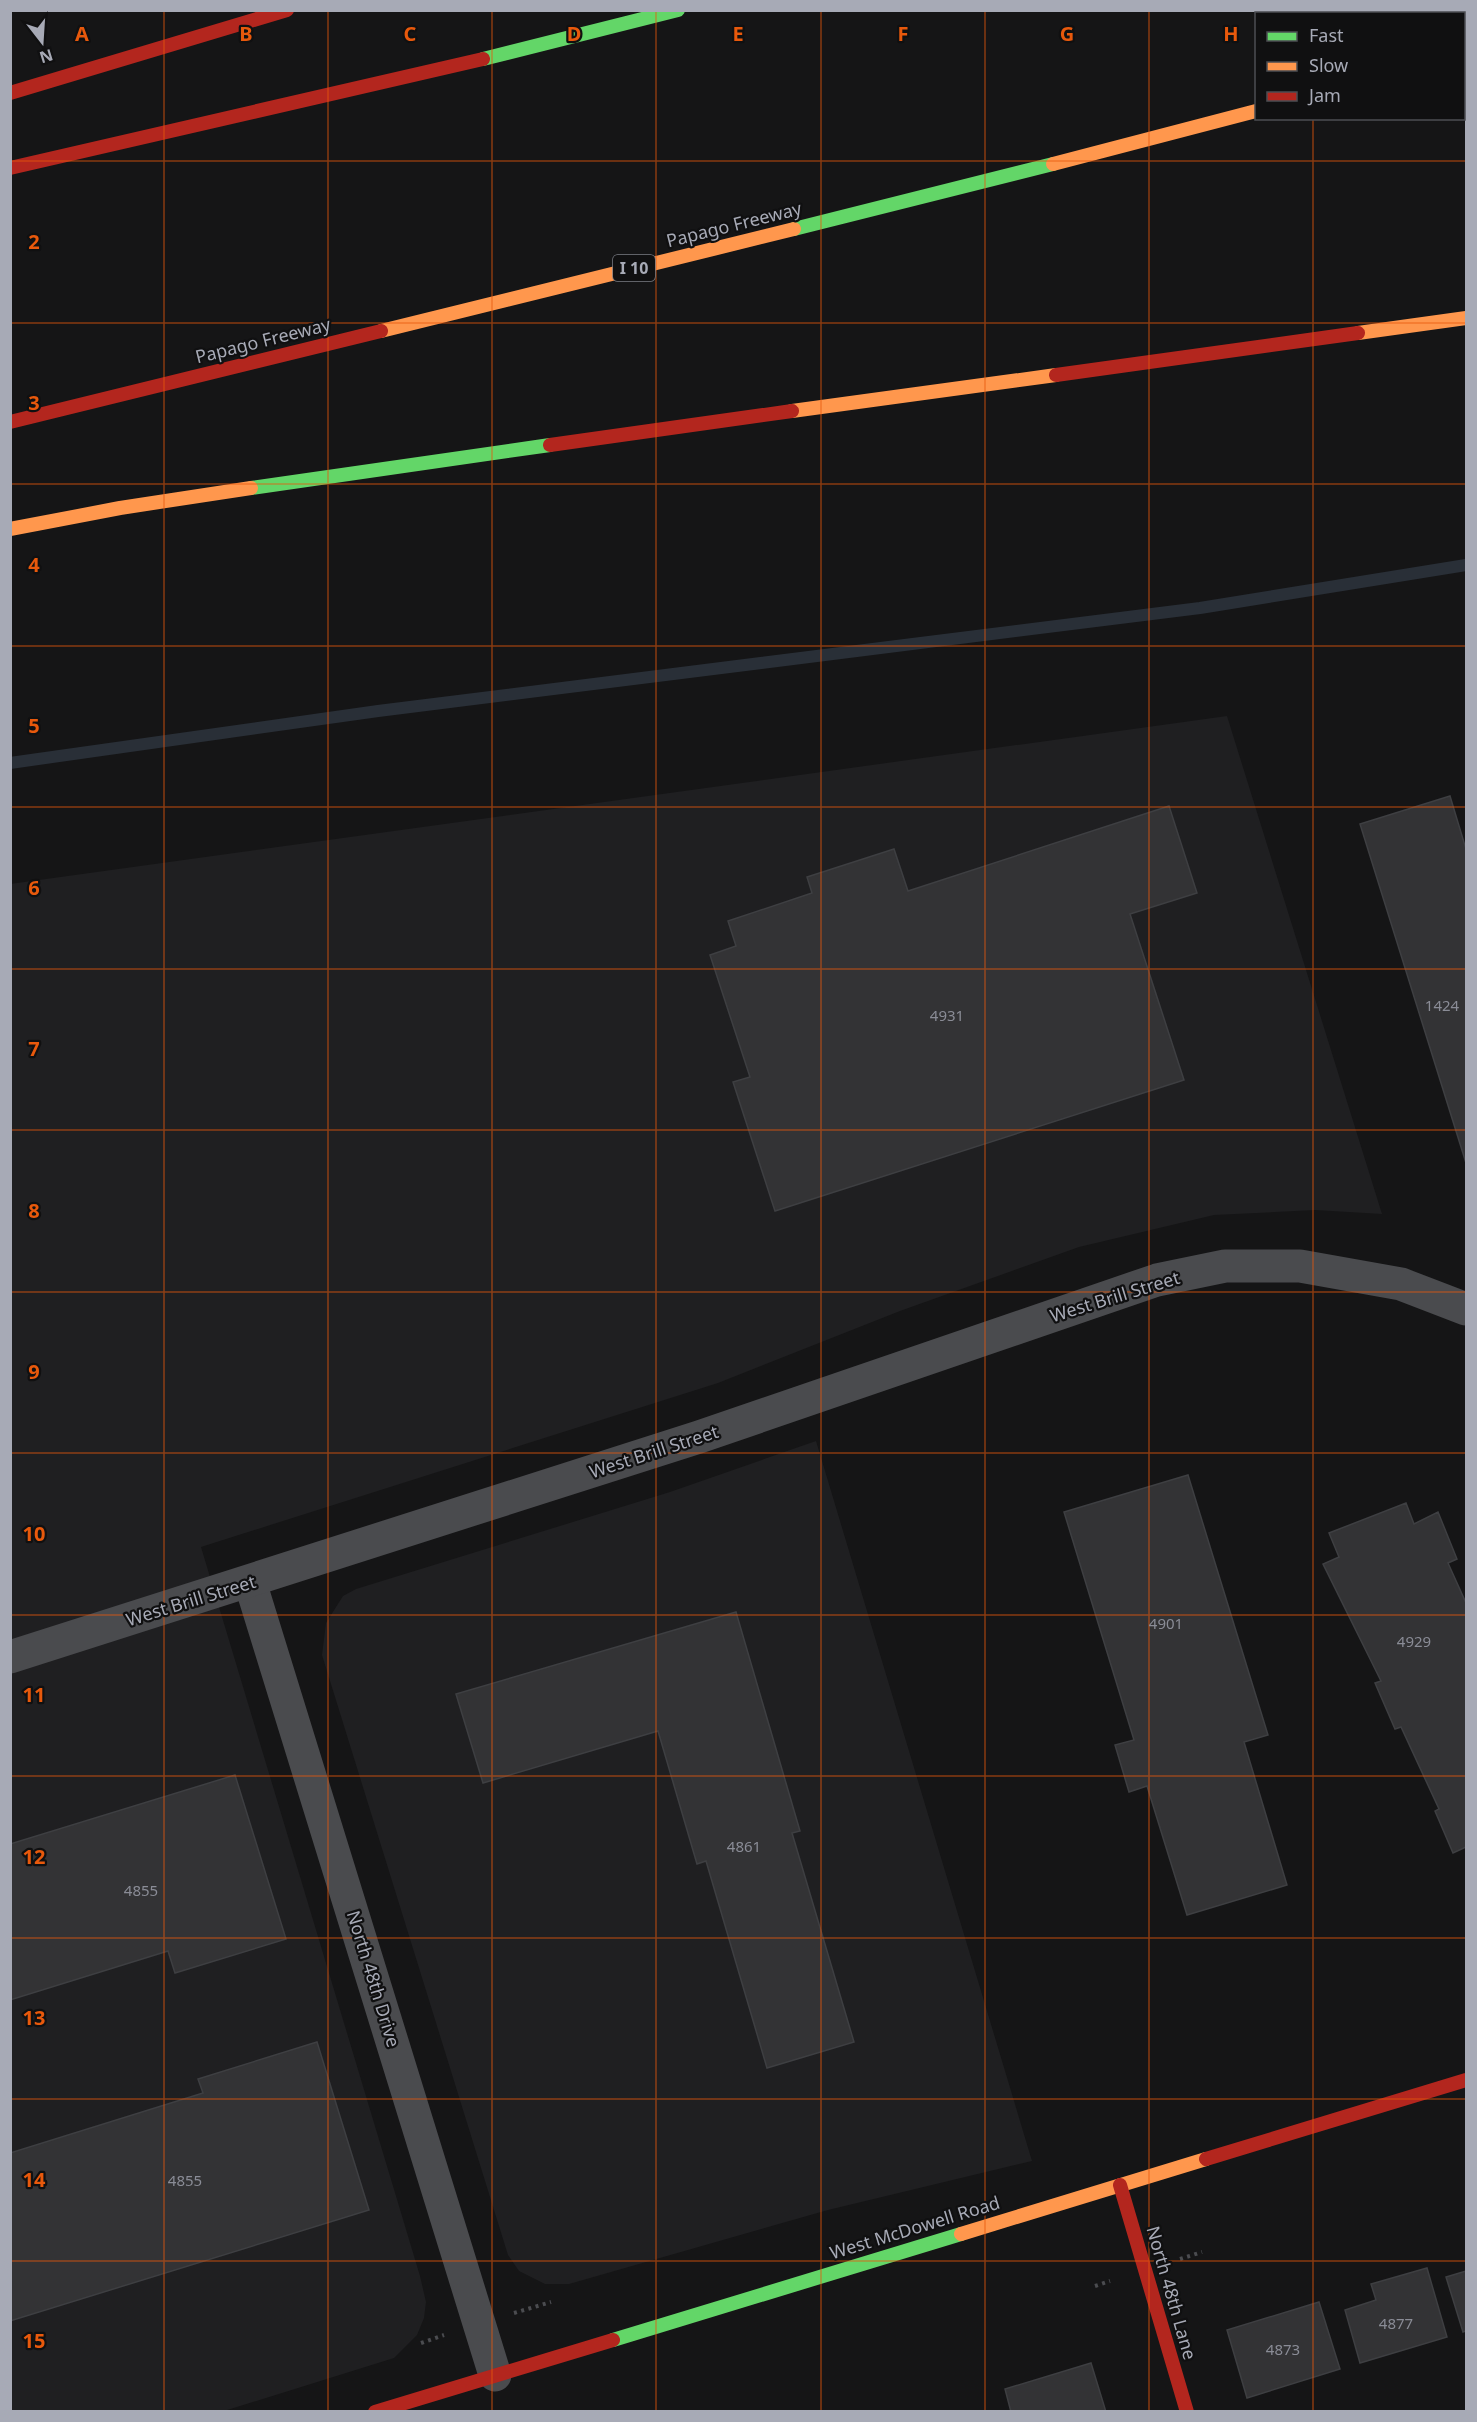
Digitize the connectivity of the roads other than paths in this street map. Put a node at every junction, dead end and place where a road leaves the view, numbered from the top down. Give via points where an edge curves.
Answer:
1 (287, 10) edge
2 (678, 10) edge
3 (10, 93) edge
4 (1255, 112) edge
5 (10, 168) edge
6 (1467, 318) edge
7 (10, 422) edge
8 (10, 530) edge
9 (1467, 1309) edge
10 (250, 1582) junction
11 (10, 1657) edge
12 (1467, 2080) edge
13 (1120, 2185) junction
14 (495, 2375) junction
15 (375, 2412) edge
16 (1187, 2412) edge

1 - 3 main road
2 - 5 main road
4 - 7 main road, Papago Freeway / I 10 via 960,189
6 - 8 main road via 388,467 120,508
9 - 10 street, West Brill Street via 1401,1284 1300,1266 1225,1266 1157,1280 699,1437
10 - 11 street, West Brill Street
10 - 14 street, North 48th Drive
12 - 13 main road, West McDowell Road
13 - 14 main road, West McDowell Road
13 - 16 main road, North 48th Lane
14 - 15 main road, West McDowell Road

